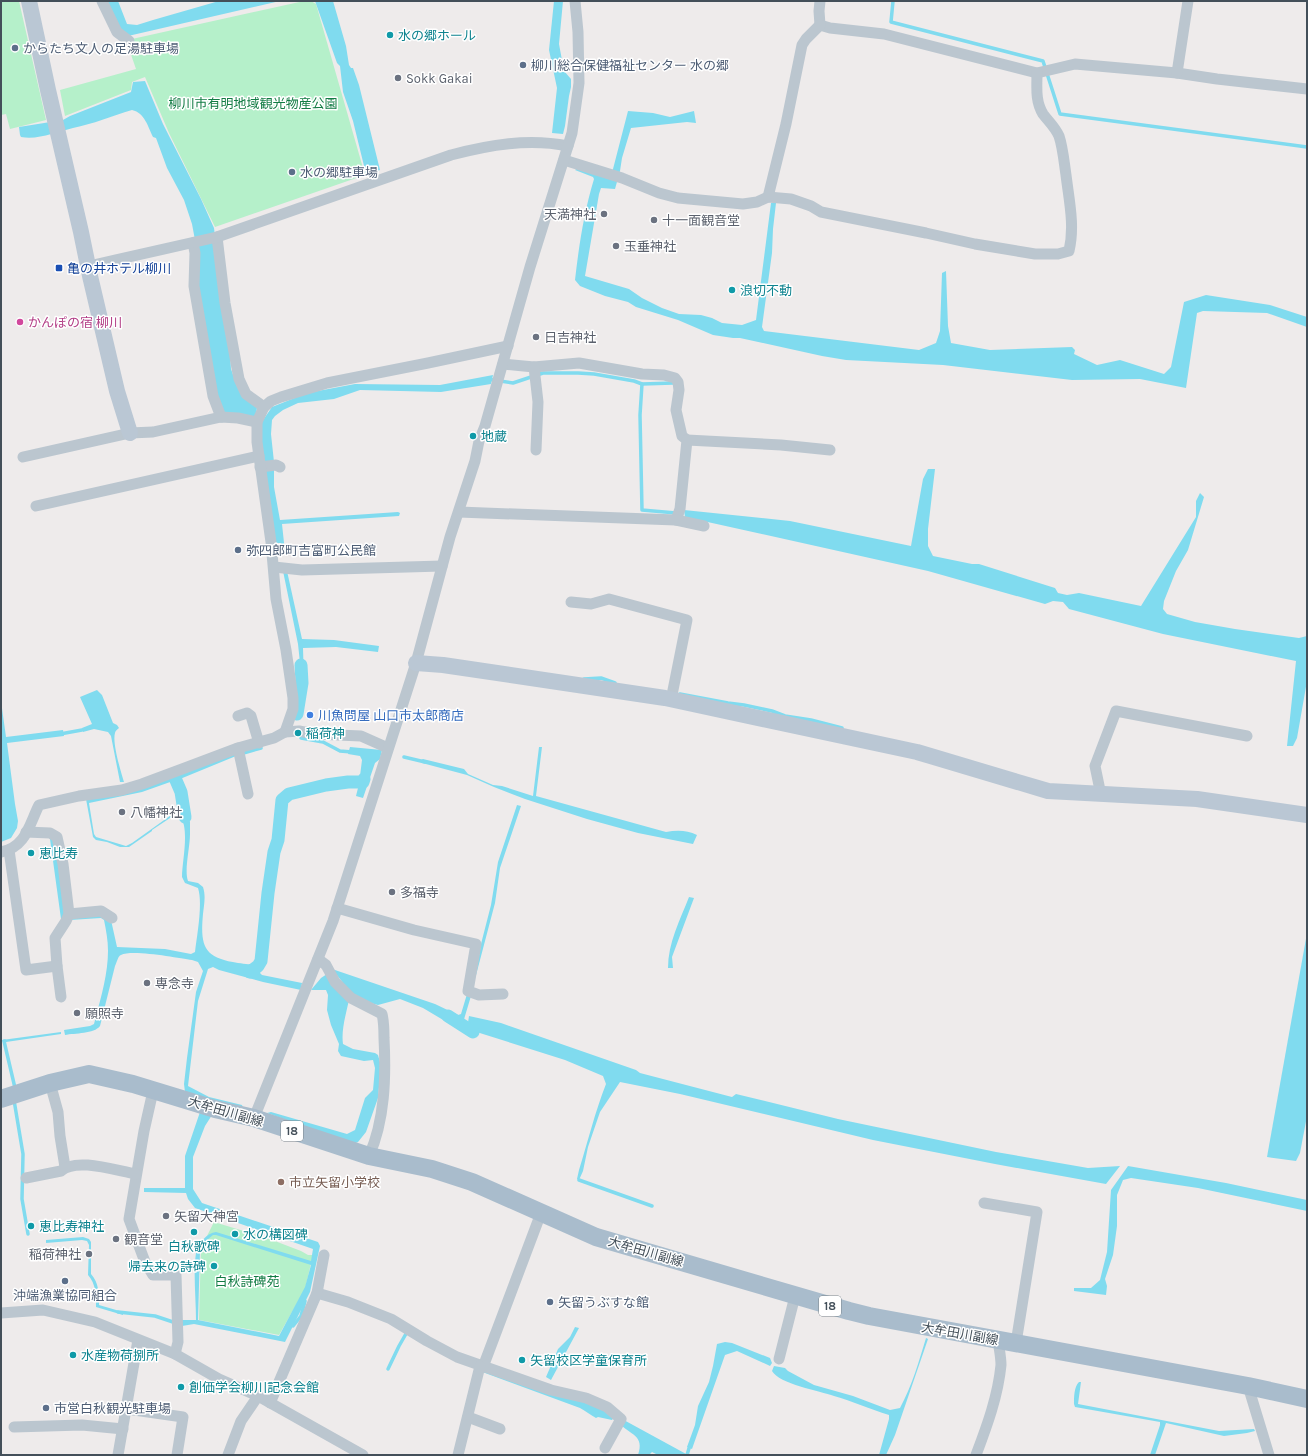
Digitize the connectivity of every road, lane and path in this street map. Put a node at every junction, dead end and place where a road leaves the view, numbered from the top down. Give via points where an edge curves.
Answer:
1 (29, 1) edge
2 (102, 1) edge
3 (575, 1) edge
4 (820, 1) edge
5 (1188, 1) edge
6 (820, 25) junction
7 (129, 41) dead end
8 (1037, 73) junction
9 (1177, 73) junction
10 (1307, 89) edge
11 (568, 146) junction
12 (564, 160) junction
13 (768, 197) junction
14 (217, 237) junction
15 (193, 243) junction
16 (89, 266) junction
17 (508, 346) junction
18 (501, 370) junction
19 (535, 372) junction
20 (264, 407) junction
21 (221, 418) junction
22 (257, 422) junction
23 (130, 434) junction
24 (687, 440) junction
25 (536, 450) dead end
26 (830, 450) dead end
27 (23, 457) dead end
28 (261, 463) junction
29 (278, 466) dead end
30 (36, 506) dead end
31 (458, 512) junction
32 (676, 520) junction
33 (704, 526) dead end
34 (442, 566) junction
35 (274, 567) junction
36 (571, 602) dead end
37 (416, 663) junction
38 (671, 700) junction
39 (238, 716) dead end
40 (286, 732) junction
41 (1247, 736) dead end
42 (258, 743) junction
43 (386, 754) junction
44 (240, 756) junction
45 (248, 794) dead end
46 (1101, 795) junction
47 (1307, 815) edge
48 (26, 832) junction
49 (5, 851) edge
50 (337, 908) junction
51 (67, 917) junction
52 (112, 918) dead end
53 (318, 959) junction
54 (57, 966) junction
55 (503, 994) dead end
56 (61, 997) dead end
57 (50, 1083) junction
58 (153, 1091) junction
59 (11, 1095) edge
60 (254, 1118) junction
61 (369, 1156) junction
62 (65, 1167) junction
63 (136, 1174) junction
64 (26, 1178) dead end
65 (984, 1203) dead end
66 (541, 1213) junction
67 (324, 1255) dead end
68 (796, 1296) junction
69 (315, 1298) junction
70 (1, 1313) edge
71 (138, 1340) junction
72 (998, 1340) junction
73 (1016, 1343) junction
74 (175, 1354) junction
75 (780, 1358) dead end
76 (480, 1370) junction
77 (1248, 1386) junction
78 (258, 1396) junction
79 (1307, 1399) edge
80 (270, 1403) junction
81 (127, 1409) junction
82 (468, 1417) junction
83 (14, 1427) dead end
84 (123, 1429) junction
85 (500, 1429) dead end
86 (605, 1448) dead end
87 (118, 1455) edge
88 (177, 1455) edge
89 (228, 1455) edge
90 (363, 1455) edge
91 (458, 1455) edge
92 (976, 1455) edge
93 (1268, 1455) edge

1 - 16 street
2 - 7 street via 117,32
3 - 11 street via 579,83
4 - 6 street
5 - 9 street
6 - 8 street via 884,34
6 - 13 street via 802,44
8 - 9 street via 1075,64
8 - 13 street via 1038,104 1054,126 1061,143 1071,215 1072,240 1069,251 1058,254 1035,254 975,244 821,212 791,199
9 - 10 street
11 - 12 street
11 - 14 street via 522,142 478,148 451,155
12 - 13 street via 678,198 743,204
12 - 17 street
14 - 15 street
14 - 20 street via 225,302 239,379 246,394
15 - 16 street
15 - 21 street via 194,286 213,396
16 - 23 street via 117,391
17 - 18 street
17 - 20 street via 327,383 281,397
18 - 19 street
18 - 31 street
19 - 24 street via 579,363 675,378 679,390 676,410 682,436
19 - 25 street via 538,402
20 - 22 street
21 - 22 street
21 - 23 street via 153,432
22 - 28 street
23 - 27 street
24 - 26 street
24 - 32 street via 680,508
28 - 29 street
28 - 30 street
28 - 35 street
31 - 32 street
31 - 34 street
32 - 33 street
34 - 35 street via 302,570
34 - 37 street
35 - 40 street via 276,599 293,698 293,709
36 - 38 street via 592,604 609,599 686,620
37 - 38 street
37 - 43 street
38 - 46 street via 917,752 1048,791
39 - 42 street via 247,713 251,716
40 - 42 street
40 - 43 street via 361,736
41 - 46 street via 1116,711 1095,766
42 - 44 street
43 - 50 street
44 - 45 street
44 - 48 street via 124,789 39,805
46 - 47 street via 1197,799
48 - 49 street via 17,846
48 - 51 street via 54,835 63,864
49 - 54 street via 26,970
50 - 53 street
50 - 55 street via 476,944 468,991 479,995
51 - 52 street via 101,911
51 - 54 street via 55,938
53 - 60 street
53 - 61 street via 326,965 333,979 351,998 382,1014 385,1049 383,1098 375,1142
54 - 56 street
57 - 58 main road, 大牟田川副線 / 18 via 89,1074
57 - 59 main road, 大牟田川副線 / 18
57 - 62 street via 58,1112
58 - 60 main road, 大牟田川副線 / 18
58 - 63 street
60 - 61 main road, 大牟田川副線 / 18
61 - 66 main road, 大牟田川副線 / 18 via 432,1169 472,1182
62 - 63 street via 82,1164
62 - 64 street via 61,1171
63 - 74 street via 129,1219 145,1262 153,1275 176,1275 178,1342
65 - 73 street via 1037,1212
66 - 68 main road, 大牟田川副線 / 18 via 596,1237
66 - 76 street
67 - 69 street
68 - 72 main road, 大牟田川副線 / 18 via 869,1316
68 - 75 street
69 - 76 street via 354,1304 391,1319
69 - 80 street
70 - 71 street via 42,1310 96,1322
71 - 74 street
71 - 81 street
72 - 73 main road, 大牟田川副線 / 18
72 - 92 street via 1001,1363 996,1394
73 - 77 main road, 大牟田川副線 / 18
74 - 78 street
76 - 82 street
76 - 86 street via 586,1398 607,1407 621,1418
77 - 79 main road, 大牟田川副線 / 18
77 - 93 street
78 - 80 street
78 - 89 street via 241,1421
80 - 90 street
81 - 84 street
81 - 88 street via 183,1417
82 - 85 street
82 - 91 street
83 - 84 street via 82,1425
84 - 87 street

